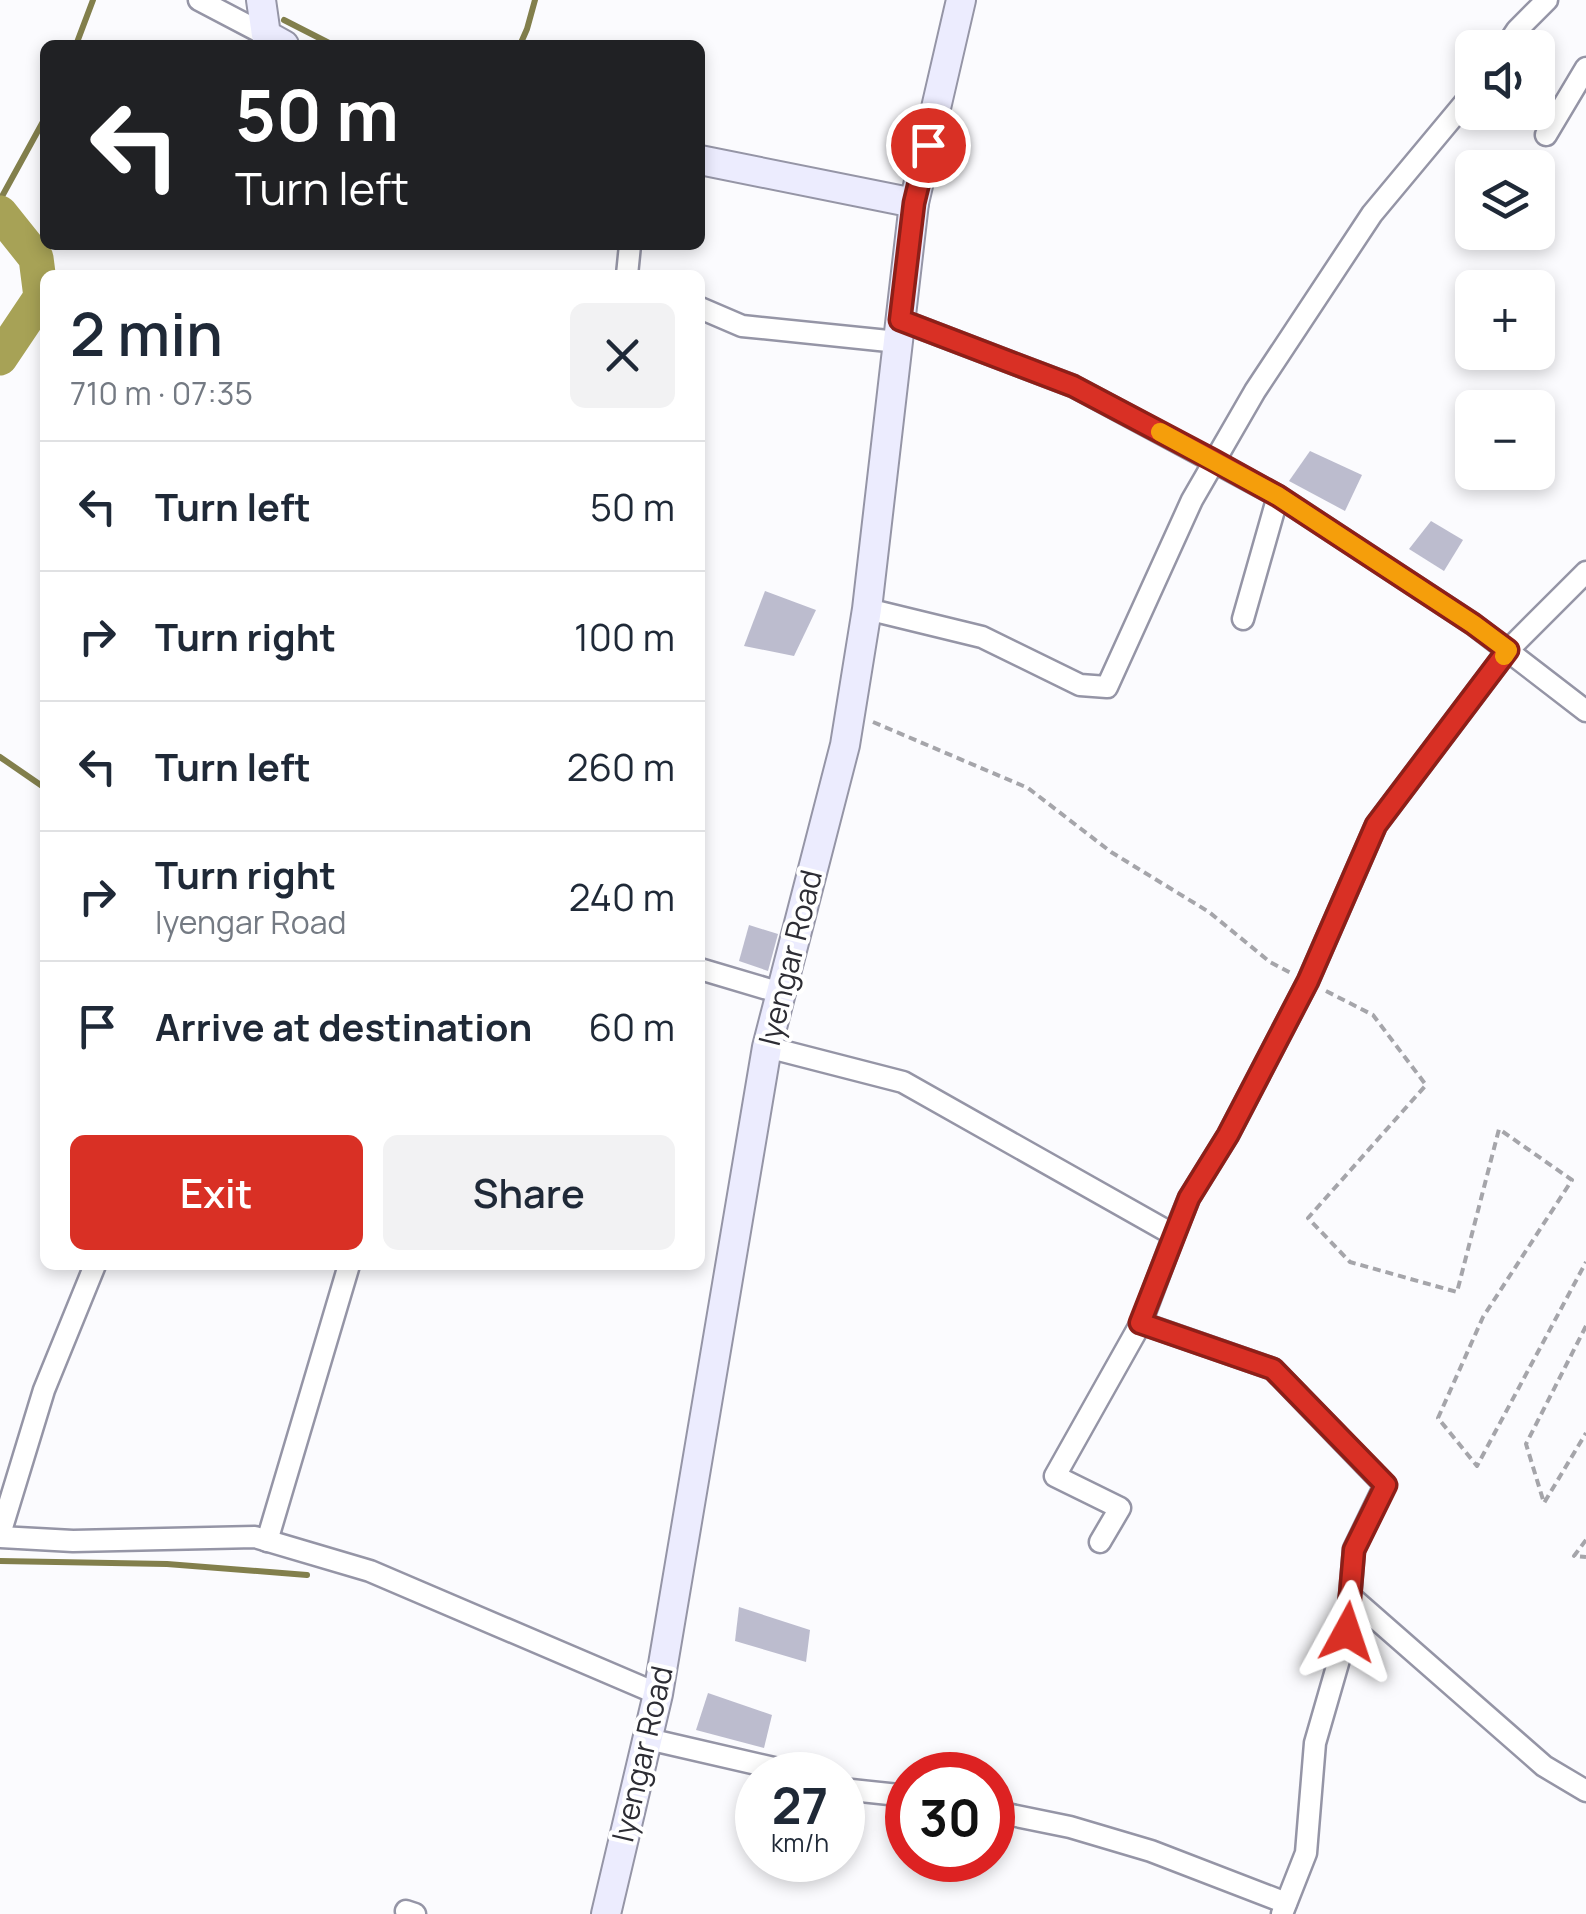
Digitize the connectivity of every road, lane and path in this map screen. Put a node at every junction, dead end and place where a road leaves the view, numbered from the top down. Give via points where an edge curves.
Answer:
1 (199, 0) edge
2 (261, 0) edge
3 (961, 0) edge
4 (1547, 0) edge
5 (1518, 30) edge
6 (275, 40) edge
7 (1586, 68) edge
8 (1455, 114) edge
9 (1546, 135) dead end
10 (705, 161) edge
11 (914, 203) junction
12 (705, 310) edge
13 (899, 331) junction
14 (1213, 460) junction
15 (1278, 496) junction
16 (1586, 572) edge
17 (867, 609) junction
18 (1243, 619) dead end
19 (1508, 650) junction
20 (1586, 711) edge
21 (850, 712) junction
22 (705, 970) edge
23 (1308, 981) junction
24 (781, 993) junction
25 (768, 1047) junction
26 (1174, 1235) junction
27 (1586, 1262) edge
28 (93, 1270) edge
29 (348, 1270) edge
30 (1140, 1323) junction
31 (1586, 1326) edge
32 (1586, 1433) edge
33 (0, 1536) edge
34 (1586, 1540) edge
35 (267, 1541) junction
36 (1100, 1542) dead end
37 (1586, 1557) edge
38 (1350, 1596) junction
39 (658, 1694) junction
40 (648, 1739) junction
41 (735, 1759) edge
42 (1586, 1791) edge
43 (1015, 1816) edge
44 (1284, 1909) edge
45 (606, 1914) edge

1 - 6 street
2 - 6 main road
3 - 11 main road, Iyengar Road
4 - 5 street
7 - 9 street
8 - 14 street via 1372,214
10 - 11 main road
11 - 13 main road, Iyengar Road
12 - 13 street via 742,326
13 - 14 street via 1073,386
13 - 17 main road, Iyengar Road
14 - 15 street
14 - 17 street via 1107,687 1080,685 982,637
15 - 18 street
15 - 19 street
16 - 19 street
17 - 21 main road, Iyengar Road
19 - 20 street
19 - 23 street via 1376,825
21 - 23 path via 1028,788 1270,962
21 - 24 main road, Iyengar Road
22 - 24 street
23 - 26 street
23 - 27 path via 1373,1015 1426,1085 1308,1218 1350,1262 1457,1292 1499,1129 1572,1180 1484,1318 1438,1418 1476,1466
24 - 25 main road, Iyengar Road
25 - 26 street via 904,1082
25 - 39 main road, Iyengar Road
26 - 30 street
28 - 33 street via 44,1390
29 - 35 street
30 - 36 street via 1054,1476 1120,1508
30 - 38 street via 1273,1369 1386,1485 1354,1550
31 - 32 path via 1526,1444 1544,1503
33 - 35 street
34 - 37 path via 1574,1556
35 - 39 street via 370,1571
38 - 42 street via 1544,1766
38 - 44 street via 1347,1632 1316,1743 1306,1853
39 - 40 main road, Iyengar Road
40 - 41 street
40 - 45 main road, Iyengar Road
43 - 44 street via 1151,1852

